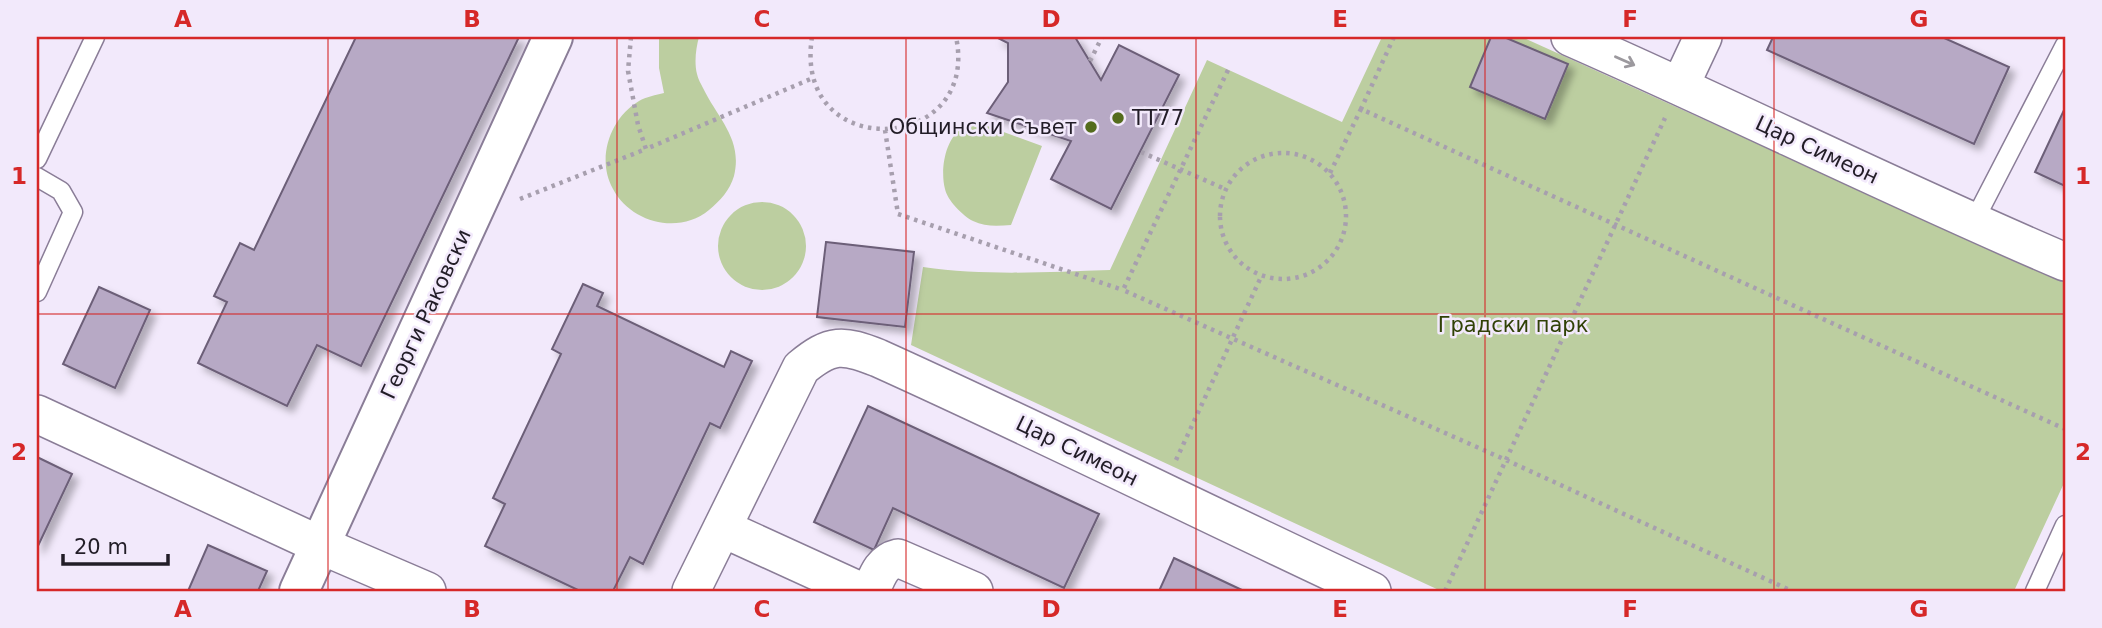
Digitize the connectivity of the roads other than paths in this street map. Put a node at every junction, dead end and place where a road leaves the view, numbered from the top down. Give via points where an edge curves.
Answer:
1 (95, 37) edge
2 (554, 37) edge
3 (1570, 37) edge
4 (1703, 37) edge
5 (2065, 45) edge
6 (1680, 86) junction
7 (37, 159) edge
8 (37, 177) edge
9 (1973, 223) junction
10 (2065, 261) edge
11 (37, 292) edge
12 (37, 414) edge
13 (2065, 526) edge
14 (722, 528) junction
15 (320, 545) junction
16 (299, 591) edge
17 (427, 591) edge
18 (691, 591) edge
19 (860, 591) edge
20 (871, 591) edge
21 (974, 591) edge
22 (1372, 591) edge
23 (2035, 591) edge

1 - 7 lane
2 - 15 street, Георги Раковски
3 -> 6 street, Цар Симеон
4 - 6 street
5 - 9 lane
6 - 9 street, Цар Симеон
8 - 11 lane via 61,191 73,212
9 - 10 street, Цар Симеон
12 - 15 street
13 - 23 lane
14 - 18 street, Цар Симеон
14 - 19 street
14 - 22 street, Цар Симеон via 801,368 819,354 855,349 1030,427
15 - 16 street, Георги Раковски
15 - 17 street
20 - 21 street via 882,566 898,558

